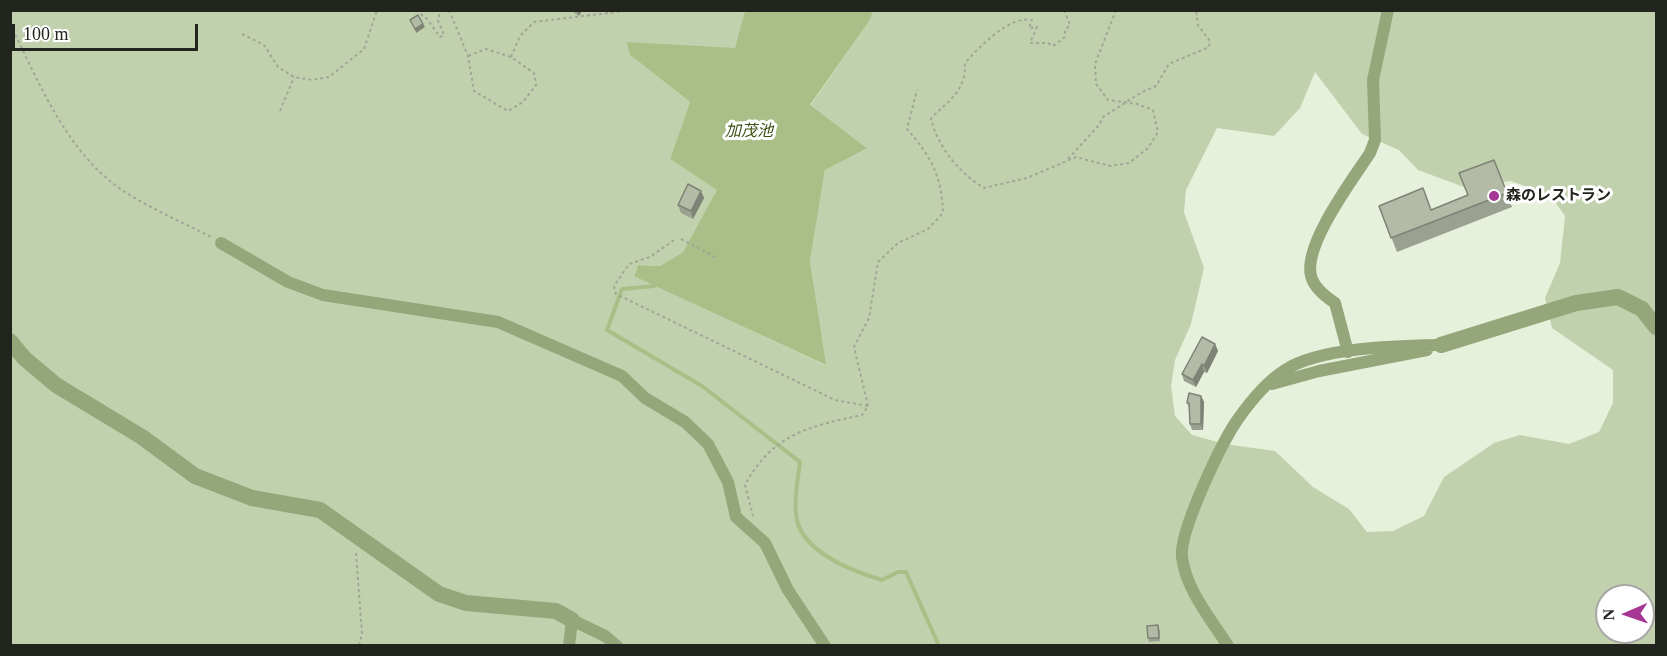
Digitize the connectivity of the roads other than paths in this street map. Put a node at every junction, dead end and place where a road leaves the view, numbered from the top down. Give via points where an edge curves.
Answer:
1 (1388, 10) edge
2 (221, 243) road end
3 (1656, 327) edge
4 (10, 341) edge
5 (1441, 345) junction
6 (1348, 352) junction
7 (1268, 385) junction
8 (572, 620) junction
9 (569, 645) edge
10 (616, 645) edge
11 (825, 645) edge
12 (1228, 645) edge

1 - 6 street via 1373,80 1375,140 1323,224 1313,256 1311,276 1322,293 1335,303
2 - 11 street via 288,282 323,295 498,321 622,376 708,444 728,482 736,517 765,543 788,590
3 - 5 street via 1642,309 1618,297 1576,303
4 - 8 street via 56,385 142,437 195,476 252,498 320,510 439,594 466,603 556,611
5 - 6 street
5 - 7 street via 1415,354 1319,370
6 - 7 street via 1285,370
7 - 12 street via 1236,421 1196,505 1182,555 1197,598
8 - 9 street
8 - 10 street

